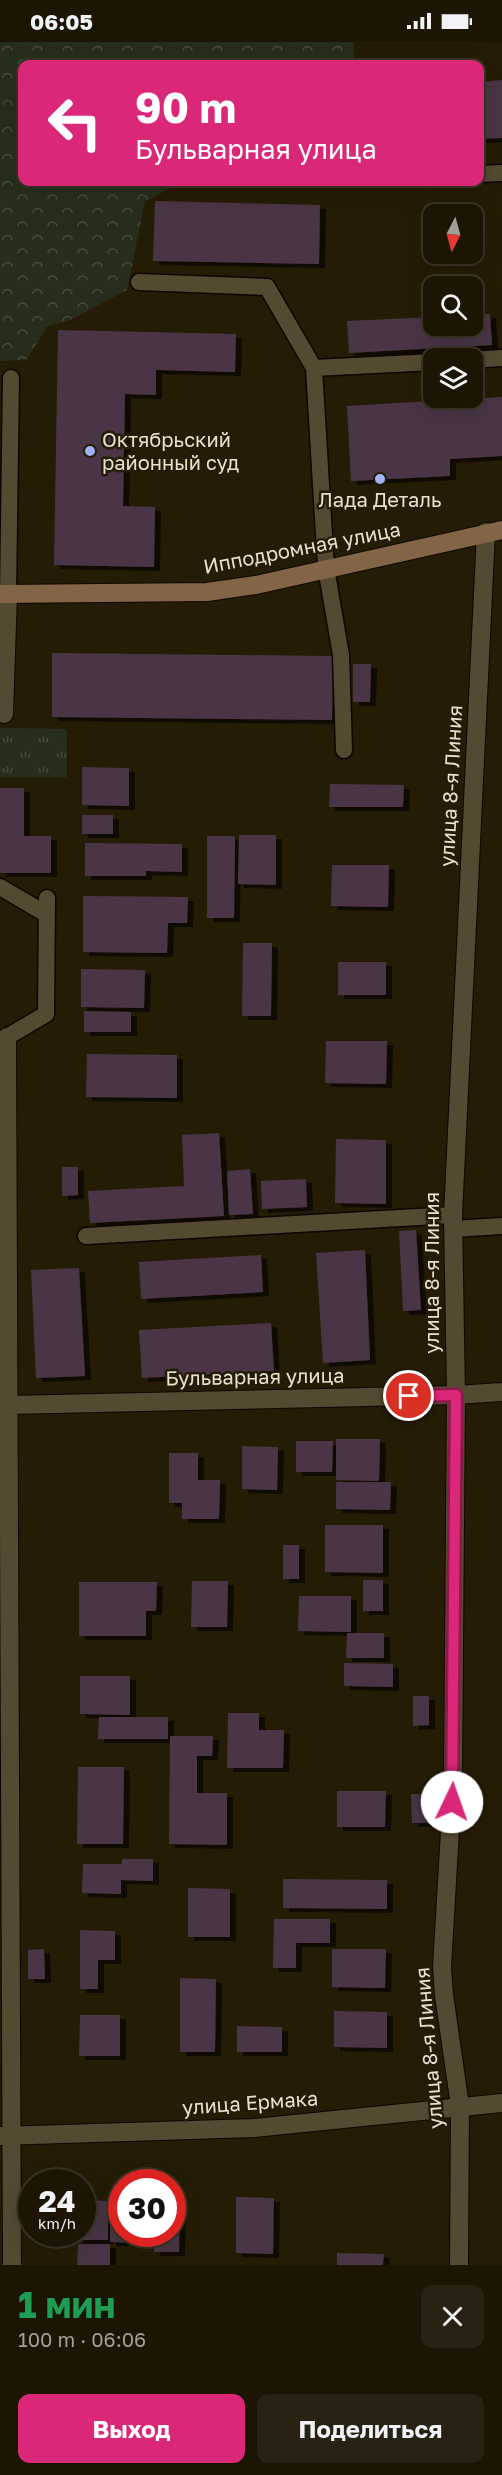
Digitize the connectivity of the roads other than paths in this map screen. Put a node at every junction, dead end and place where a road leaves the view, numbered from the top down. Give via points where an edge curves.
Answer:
1 (502, 173) edge
2 (484, 174) edge
3 (139, 282) dead end
4 (502, 358) edge
5 (483, 359) edge
6 (423, 363) edge
7 (314, 368) junction
8 (11, 378) dead end
9 (494, 531) edge
10 (326, 568) junction
11 (4, 594) edge
12 (4, 714) dead end
13 (344, 750) dead end
14 (0, 887) edge
15 (7, 1037) joint
16 (453, 1222) junction
17 (502, 1226) edge
18 (86, 1236) dead end
19 (4, 1362) edge
20 (502, 1392) edge
21 (456, 1395) junction
22 (8, 1405) junction
23 (5, 1606) edge
24 (5, 1673) edge
25 (502, 2103) edge
26 (460, 2106) junction
27 (5, 2136) edge
28 (12, 2265) edge
29 (459, 2265) edge

1 - 2 lane
3 - 7 lane via 267,286
4 - 5 lane
6 - 7 lane
7 - 10 lane
8 - 11 lane
9 - 10 main road, Ипподромная улица
9 - 16 street, улица 8-я Линия
10 - 11 main road, Ипподромная улица via 207,592
10 - 13 lane via 340,655
11 - 12 street
14 - 15 lane via 47,906 46,1014
15 - 19 street
16 - 17 lane
16 - 18 lane
16 - 21 street, улица 8-я Линия
19 - 22 street
20 - 21 street, Бульварная улица
21 - 22 street, Бульварная улица
21 - 26 street, улица 8-я Линия via 453,1779 442,1966
22 - 23 street
23 - 24 street
24 - 27 street
25 - 26 street, улица Ермака
26 - 27 street, улица Ермака via 254,2128
26 - 29 street, улица 8-я Линия
27 - 28 street

